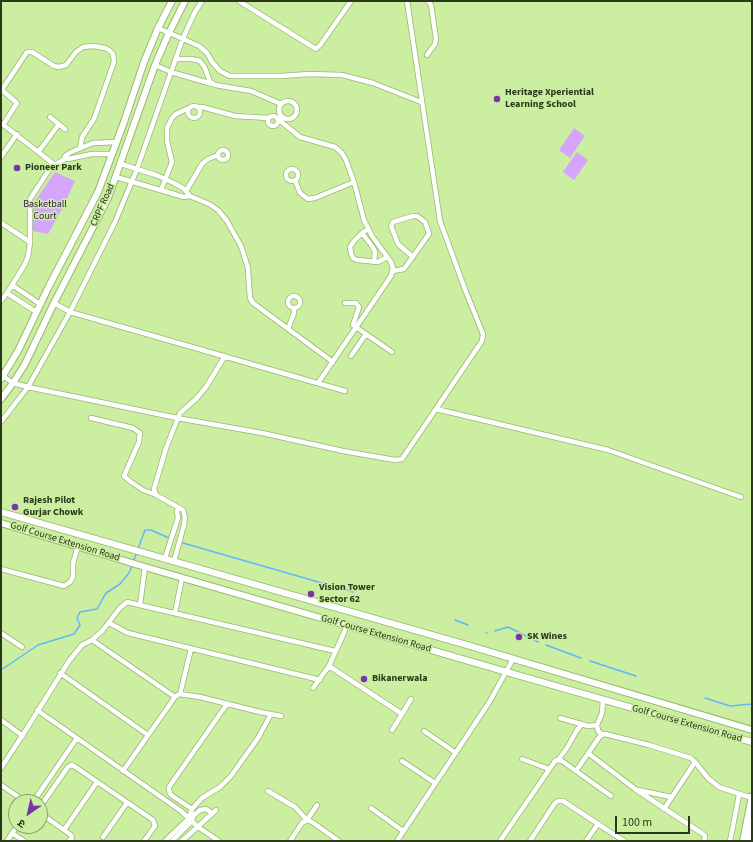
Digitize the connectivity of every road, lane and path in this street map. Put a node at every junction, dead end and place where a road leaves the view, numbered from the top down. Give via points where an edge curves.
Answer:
1 (172, 1) edge
2 (185, 1) edge
3 (202, 1) edge
4 (239, 1) edge
5 (351, 1) edge
6 (407, 1) edge
7 (428, 1) edge
8 (158, 28) junction
9 (169, 32) junction
10 (183, 38) junction
11 (427, 55) dead end
12 (176, 59) junction
13 (142, 68) junction
14 (154, 69) junction
15 (171, 72) junction
16 (212, 84) junction
17 (422, 102) junction
18 (281, 104) junction
19 (198, 107) junction
20 (189, 108) junction
21 (50, 117) dead end
22 (269, 118) junction
23 (278, 119) junction
24 (2, 124) edge
25 (59, 124) junction
26 (65, 129) dead end
27 (17, 134) junction
28 (116, 142) junction
29 (95, 143) junction
30 (80, 148) junction
31 (39, 151) junction
32 (96, 154) junction
33 (112, 154) junction
34 (218, 155) dead end
35 (1, 157) edge
36 (66, 158) junction
37 (55, 164) junction
38 (121, 164) junction
39 (137, 169) junction
40 (116, 177) junction
41 (166, 179) junction
42 (295, 180) dead end
43 (132, 182) junction
44 (354, 182) junction
45 (161, 190) junction
46 (186, 191) junction
47 (190, 196) junction
48 (1, 223) edge
49 (369, 230) junction
50 (362, 233) junction
51 (30, 242) junction
52 (413, 257) junction
53 (387, 258) junction
54 (374, 262) junction
55 (393, 271) junction
56 (12, 285) junction
57 (7, 293) junction
58 (1, 301) edge
59 (54, 303) junction
60 (345, 303) dead end
61 (40, 304) junction
62 (294, 308) dead end
63 (36, 312) junction
64 (70, 312) junction
65 (356, 328) junction
66 (288, 329) junction
67 (366, 334) junction
68 (392, 352) dead end
69 (225, 356) junction
70 (351, 356) dead end
71 (333, 362) junction
72 (2, 377) edge
73 (13, 383) junction
74 (318, 383) junction
75 (28, 387) junction
76 (345, 391) dead end
77 (1, 398) edge
78 (436, 409) junction
79 (91, 418) dead end
80 (177, 418) junction
81 (1, 422) edge
82 (154, 494) junction
83 (742, 497) dead end
84 (179, 508) junction
85 (1, 512) edge
86 (1, 523) edge
87 (57, 528) junction
88 (55, 539) junction
89 (78, 546) junction
90 (165, 558) junction
91 (174, 561) junction
92 (145, 567) junction
93 (1, 569) edge
94 (182, 578) junction
95 (140, 605) junction
96 (175, 613) junction
97 (109, 623) junction
98 (347, 626) junction
99 (1, 632) edge
100 (92, 640) junction
101 (22, 647) dead end
102 (191, 649) junction
103 (336, 652) junction
104 (513, 659) junction
105 (329, 666) junction
106 (507, 672) junction
107 (60, 674) junction
108 (320, 680) junction
109 (313, 688) dead end
110 (180, 694) junction
111 (175, 697) junction
112 (411, 699) dead end
113 (603, 700) junction
114 (227, 704) junction
115 (37, 710) junction
116 (271, 714) junction
117 (402, 714) junction
118 (281, 716) dead end
119 (560, 718) dead end
120 (1, 720) edge
121 (582, 724) junction
122 (597, 724) junction
123 (392, 730) dead end
124 (752, 730) edge
125 (424, 731) dead end
126 (602, 734) junction
127 (148, 735) junction
128 (23, 736) junction
129 (77, 738) junction
130 (752, 742) edge
131 (456, 753) junction
132 (588, 753) junction
133 (522, 760) dead end
134 (558, 760) junction
135 (402, 761) dead end
136 (695, 762) junction
137 (1, 768) edge
138 (549, 769) junction
139 (123, 770) junction
140 (576, 771) junction
141 (97, 782) junction
142 (435, 783) junction
143 (1, 785) edge
144 (635, 789) junction
145 (268, 791) dead end
146 (14, 794) edge
147 (39, 794) edge
148 (739, 795) junction
149 (48, 796) edge
150 (611, 796) dead end
151 (671, 797) junction
152 (752, 797) edge
153 (127, 803) junction
154 (317, 805) dead end
155 (371, 808) dead end
156 (192, 809) junction
157 (664, 809) junction
158 (48, 819) edge
159 (190, 820) junction
160 (307, 820) junction
161 (752, 821) edge
162 (598, 824) junction
163 (198, 826) junction
164 (64, 830) junction
165 (403, 832) junction
166 (14, 834) edge
167 (103, 836) dead end
168 (24, 841) edge
169 (70, 841) edge
170 (144, 841) edge
171 (165, 841) edge
172 (172, 841) edge
173 (182, 841) edge
174 (219, 841) edge
175 (290, 841) edge
176 (339, 841) edge
177 (397, 841) edge
178 (500, 841) edge
179 (530, 841) edge
180 (586, 841) edge
181 (624, 841) edge
182 (704, 841) edge
183 (730, 841) edge
184 (743, 841) edge
185 (748, 841) edge

1 - 8 main road
2 - 9 main road, CRPF Road
3 - 10 street
4 - 5 street via 316,49
6 - 17 street
7 - 11 street via 431,5 436,39
8 - 9 street
8 - 13 main road
9 - 10 street
9 - 14 main road, CRPF Road
10 - 12 street
10 - 17 street via 206,51 217,68 230,76 342,75 373,83
12 - 15 street
12 - 16 street via 200,61
13 - 14 main road
13 - 28 main road
14 - 15 street
14 - 38 main road, CRPF Road
15 - 16 street
15 - 39 street
16 - 18 street via 251,91
17 - 78 street via 440,221 483,334 482,341
18 - 18 street via 288,101 294,103 297,109 295,116 289,119 282,116 279,110
19 - 20 street
19 - 20 street via 200,114 195,118 188,112
19 - 22 street via 235,116
20 - 41 street via 176,114 167,128 172,162
21 - 25 street
22 - 23 street via 274,116
22 - 23 street via 268,123 272,126 277,124
23 - 44 street via 300,137 336,147 346,160
24 - 27 street
24 - 30 street via 16,103 3,88 27,52 32,52 59,67 66,65 83,47 105,48 112,54 114,62 94,119 82,137
25 - 26 street
25 - 31 street
27 - 31 street
27 - 35 street
28 - 29 street
28 - 33 main road
29 - 30 street
29 - 32 street
30 - 36 street
31 - 37 street
32 - 33 street
32 - 36 street
33 - 61 main road via 98,192
34 - 46 street via 202,164
36 - 37 street
37 - 51 street via 30,199
38 - 39 street
38 - 40 main road, CRPF Road
39 - 41 street
39 - 43 street
40 - 43 street
40 - 59 main road, CRPF Road via 108,198
41 - 45 street
41 - 46 street
42 - 44 street via 300,193 308,199
43 - 45 street
43 - 64 street
44 - 49 street
45 - 47 street via 184,197
46 - 47 street
47 - 66 street via 209,204 223,215 235,234 248,268 250,298
48 - 51 street
49 - 50 street
49 - 53 street
50 - 54 street via 372,246
50 - 54 street via 350,247 353,258
51 - 56 street via 28,257
52 - 52 street via 429,234 425,222 417,216 394,222 391,226 398,244
52 - 55 street via 404,269
53 - 54 street
53 - 55 street
55 - 65 street
56 - 57 street
56 - 61 street
57 - 58 street
57 - 63 street
59 - 64 street
59 - 73 main road, CRPF Road via 25,364
60 - 65 street via 356,304 359,307 353,322
61 - 63 main road
62 - 66 street
63 - 72 main road via 18,351
64 - 69 street
64 - 75 street
65 - 67 street
65 - 71 street
66 - 71 street
67 - 68 street
67 - 70 street
69 - 74 street
69 - 80 street via 206,387
71 - 74 street
72 - 73 street
73 - 75 street
73 - 77 main road, CRPF Road
74 - 76 street
75 - 80 street
75 - 81 street
78 - 80 street via 400,460
78 - 83 street via 608,450
79 - 82 street via 133,428 140,433 139,442 124,476 143,490
80 - 82 street
82 - 84 street
84 - 90 street via 176,527
84 - 91 street via 183,510 185,517
85 - 87 main road, Golf Course Extension Road
86 - 88 main road, Golf Course Extension Road
87 - 88 main road
87 - 90 main road, Golf Course Extension Road
88 - 89 main road, Golf Course Extension Road
89 - 92 main road, Golf Course Extension Road
89 - 93 street via 73,563 73,577 64,586
90 - 91 main road, Golf Course Extension Road
91 - 104 main road, Golf Course Extension Road
92 - 94 main road, Golf Course Extension Road
92 - 95 street
94 - 96 street
94 - 98 main road, Golf Course Extension Road
95 - 96 street
95 - 97 street via 126,602
96 - 103 street
97 - 100 street
97 - 102 street via 128,633
98 - 103 street
98 - 106 main road, Golf Course Extension Road
99 - 101 street
100 - 107 street via 76,651
100 - 111 street
102 - 108 street
102 - 110 street
103 - 105 street
104 - 106 street
104 - 124 main road, Golf Course Extension Road
105 - 108 street
105 - 117 street
106 - 113 main road, Golf Course Extension Road
106 - 131 street
107 - 115 street
107 - 127 street
108 - 109 street
110 - 111 street
110 - 114 street
111 - 127 street
112 - 117 street
113 - 122 street via 602,713
113 - 130 main road, Golf Course Extension Road
114 - 116 street
114 - 156 street via 169,787 170,795
115 - 128 street
115 - 129 street
116 - 118 street
116 - 156 street via 258,738 231,776
117 - 123 street
119 - 121 street
120 - 128 street
121 - 122 street
121 - 134 street
122 - 126 street via 598,731
125 - 131 street
126 - 132 street
126 - 136 street via 673,752
127 - 139 street
128 - 137 street
129 - 139 street
129 - 147 street
131 - 142 street
132 - 140 street
132 - 144 street
133 - 138 street
134 - 138 street
134 - 140 street
135 - 142 street
136 - 148 street via 713,783
136 - 151 street
138 - 178 street
139 - 159 street
140 - 150 street
141 - 149 street via 71,765
141 - 153 street
141 - 164 street
142 - 165 street
143 - 146 street
144 - 151 street
144 - 157 street
145 - 160 street via 295,807
148 - 152 street
148 - 183 street
151 - 157 street
152 - 184 main road
153 - 167 street
153 - 170 street via 155,823
154 - 160 street
155 - 165 street
156 - 159 street
157 - 182 street via 703,834
158 - 164 street
159 - 163 street
159 - 163 street via 200,810 214,812
159 - 171 street
159 - 172 street
160 - 175 street
160 - 176 street
161 - 185 main road
162 - 179 street via 558,800
162 - 180 street
162 - 181 street
163 - 173 street
163 - 174 street
164 - 169 street via 71,835
165 - 177 street
166 - 168 street

